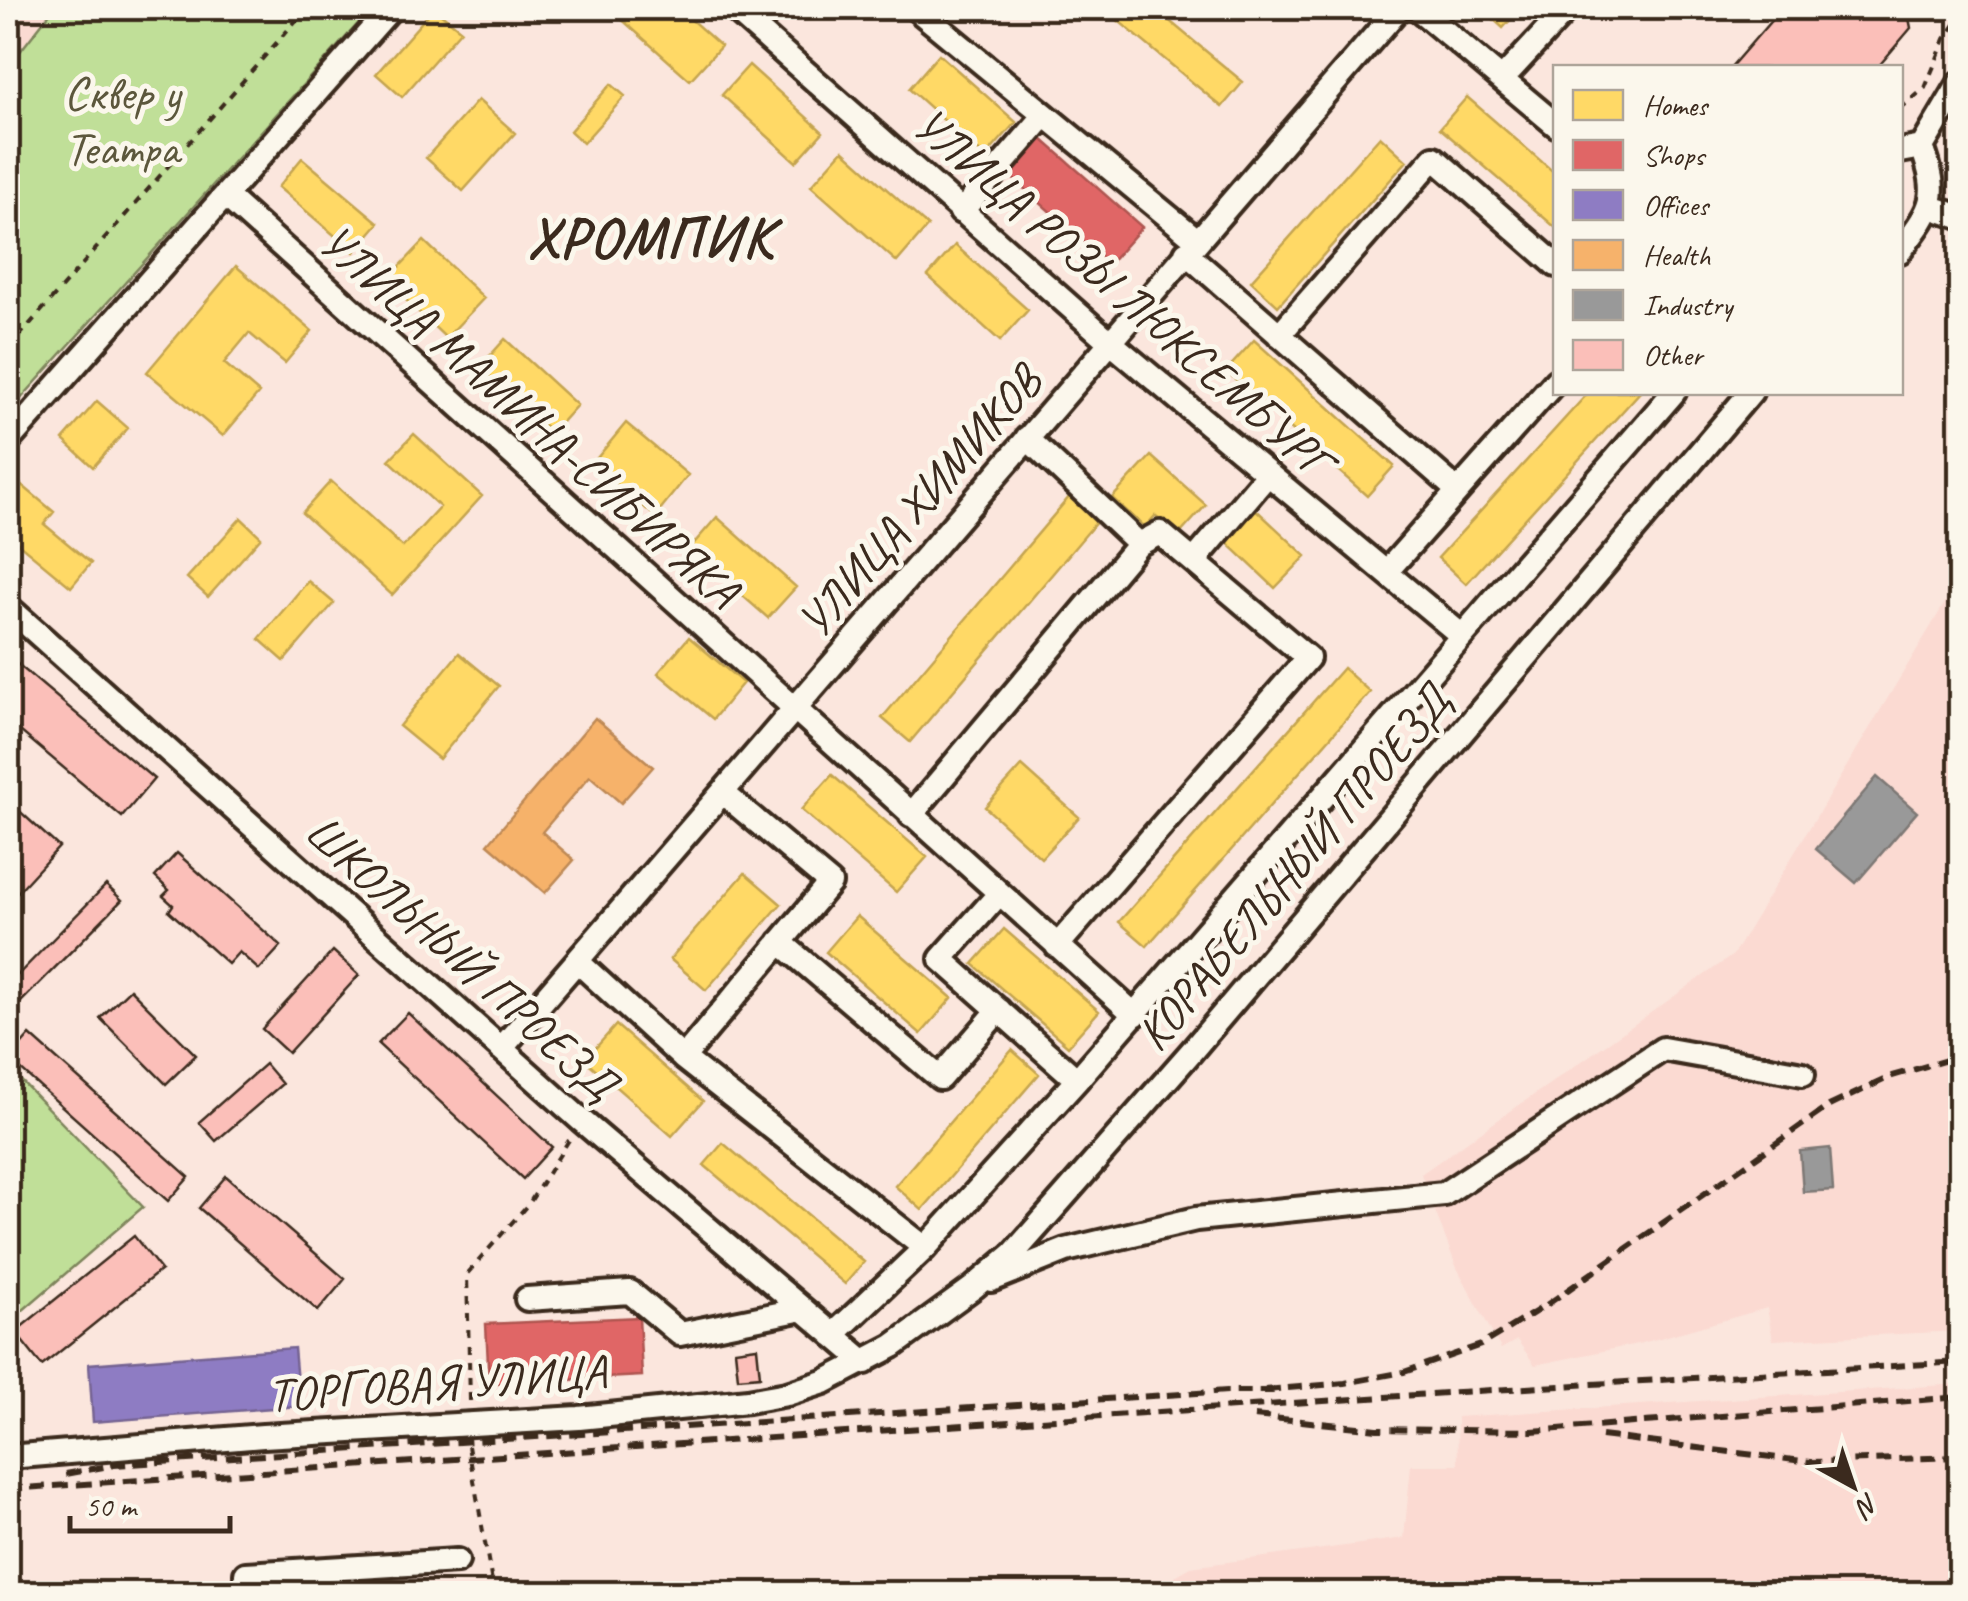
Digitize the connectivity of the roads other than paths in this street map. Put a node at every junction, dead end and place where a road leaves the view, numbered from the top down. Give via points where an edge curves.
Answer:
1 (392, 8) edge
2 (733, 8) edge
3 (915, 8) edge
4 (1398, 8) edge
5 (1417, 8) edge
6 (1568, 8) edge
7 (1502, 79) junction
8 (1960, 83) edge
9 (1045, 115) junction
10 (1553, 122) edge
11 (1911, 149) edge
12 (226, 196) junction
13 (1930, 207) junction
14 (961, 212) junction
15 (1960, 217) edge
16 (1191, 246) junction
17 (1903, 247) edge
18 (1553, 261) edge
19 (1279, 335) junction
20 (1110, 342) junction
21 (1553, 384) edge
22 (1671, 395) edge
23 (1748, 395) edge
24 (1027, 438) junction
25 (8, 441) edge
26 (1268, 474) junction
27 (1458, 491) junction
28 (1139, 544) junction
29 (1194, 561) junction
30 (1387, 571) junction
31 (8, 607) edge
32 (1461, 635) junction
33 (794, 711) junction
34 (723, 793) junction
35 (911, 816) junction
36 (999, 894) junction
37 (780, 942) junction
38 (1057, 946) junction
39 (578, 961) junction
40 (998, 1010) junction
41 (1135, 1016) junction
42 (501, 1049) junction
43 (683, 1058) junction
44 (1803, 1074) dead end
45 (1077, 1080) junction
46 (925, 1248) junction
47 (974, 1288) junction
48 (526, 1299) dead end
49 (802, 1309) junction
50 (833, 1334) junction
51 (866, 1362) junction
52 (8, 1457) edge
53 (457, 1562) dead end
54 (247, 1594) edge

1 - 12 street
2 - 14 street, УЛИЦА РОЗЫ ЛЮКСЕМБУРГ
3 - 9 street
4 - 16 street, УЛИЦА ХИМИКОВ
5 - 7 street
6 - 7 street
7 - 10 street
8 - 11 street
9 - 14 street
9 - 16 street
11 - 13 street via 1934,180
12 - 25 street
12 - 33 street, УЛИЦА МАМИНА-СИБИРЯКА
13 - 15 street
13 - 17 street
14 - 20 street, УЛИЦА РОЗЫ ЛЮКСЕМБУРГ
16 - 19 street
16 - 20 street, УЛИЦА ХИМИКОВ
18 - 19 street via 1434,158
19 - 27 street
20 - 24 street, УЛИЦА ХИМИКОВ
20 - 26 street, УЛИЦА РОЗЫ ЛЮКСЕМБУРГ
21 - 27 street
22 - 32 street
23 - 47 street, КОРАБЕЛЬНЫЙ ПРОЕЗД via 1191,1052 1013,1254
24 - 28 street
24 - 33 street, УЛИЦА ХИМИКОВ
26 - 29 street
26 - 30 street, УЛИЦА РОЗЫ ЛЮКСЕМБУРГ
27 - 30 street
28 - 29 street via 1160,532
28 - 35 street
29 - 38 street via 1308,658
30 - 32 street, УЛИЦА РОЗЫ ЛЮКСЕМБУРГ
31 - 42 street, ШКОЛЬНЫЙ ПРОЕЗД
32 - 41 street
33 - 34 street, УЛИЦА ХИМИКОВ
33 - 35 street, УЛИЦА МАМИНА-СИБИРЯКА
34 - 37 street via 830,883
34 - 39 street, УЛИЦА ХИМИКОВ
35 - 36 street, УЛИЦА МАМИНА-СИБИРЯКА
36 - 38 street, УЛИЦА МАМИНА-СИБИРЯКА
36 - 40 street via 942,958
37 - 40 street via 940,1078
37 - 43 street
38 - 41 street, УЛИЦА МАМИНА-СИБИРЯКА
39 - 42 street, УЛИЦА ХИМИКОВ
39 - 43 street
40 - 45 street
41 - 45 street
42 - 49 street, ШКОЛЬНЫЙ ПРОЕЗД
43 - 46 street
44 - 47 street via 1662,1049 1444,1194 1196,1219 1066,1250
45 - 46 street
46 - 50 street
47 - 51 street, КОРАБЕЛЬНЫЙ ПРОЕЗД
48 - 49 street via 630,1292 680,1334
49 - 50 street, ШКОЛЬНЫЙ ПРОЕЗД
50 - 51 street, ШКОЛЬНЫЙ ПРОЕЗД
51 - 52 street, ТОРГОВАЯ УЛИЦА via 824,1382 748,1401
53 - 54 street via 246,1574

